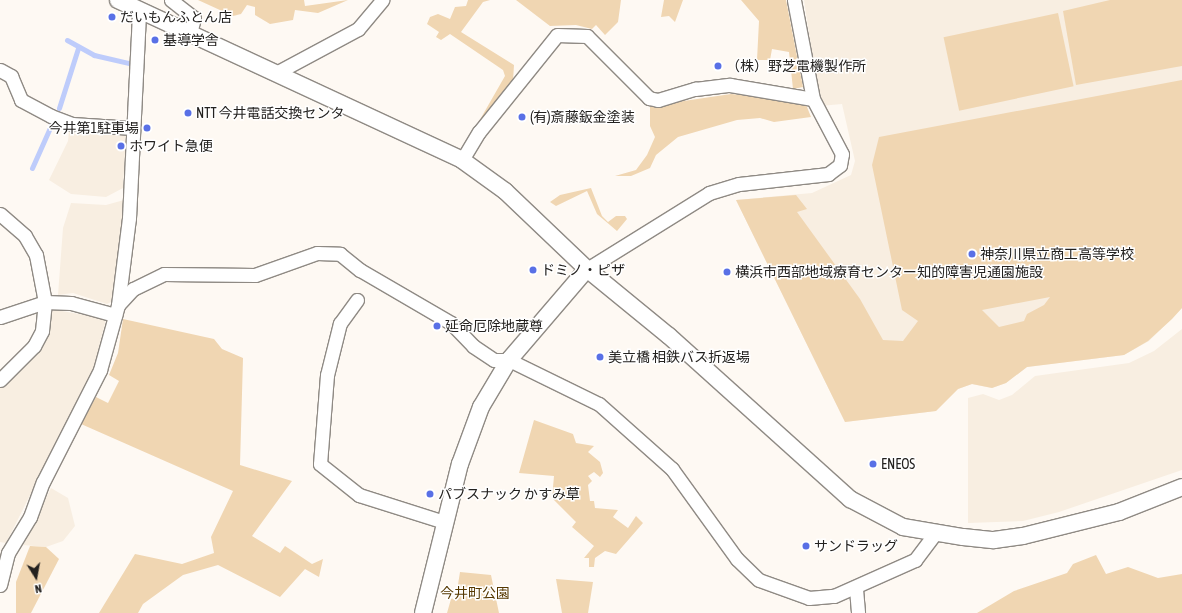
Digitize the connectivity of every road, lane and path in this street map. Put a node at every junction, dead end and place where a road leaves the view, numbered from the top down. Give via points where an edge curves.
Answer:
1 (118, 0) edge
2 (171, 0) edge
3 (382, 0) edge
4 (794, 0) edge
5 (139, 10) junction
6 (190, 34) junction
7 (0, 70) edge
8 (276, 73) junction
9 (813, 99) junction
10 (133, 128) junction
11 (462, 160) junction
12 (0, 214) edge
13 (587, 269) junction
14 (357, 300) dead end
15 (45, 302) junction
16 (117, 310) junction
17 (0, 317) edge
18 (509, 360) junction
19 (0, 380) edge
20 (1182, 486) edge
21 (444, 522) junction
22 (934, 535) junction
23 (0, 585) edge
24 (856, 589) junction
25 (423, 613) edge
26 (858, 613) edge

1 - 5 street
2 - 6 street via 194,18
3 - 8 street via 358,29
4 - 9 street
5 - 6 street
5 - 10 street
6 - 8 street
7 - 10 street via 11,76 21,100 51,116 72,124
8 - 11 street
9 - 11 street via 730,85 695,89 658,100 648,98 587,36 557,35 479,132
9 - 13 street via 842,154 840,165 828,174 739,184 709,194
10 - 16 street via 129,218
11 - 13 street via 505,191
12 - 15 street via 25,236 36,255
13 - 18 street
13 - 22 street via 670,336 850,499 902,527
14 - 21 street via 340,323 327,375 320,464 359,495
15 - 16 street
15 - 17 street
15 - 19 street via 42,331 34,346
16 - 18 street via 133,289 164,274 255,275 317,253 340,254 360,270 451,323 473,346 494,360
16 - 23 street via 100,370 44,482 30,517 8,553
18 - 21 street via 481,407 466,444
18 - 24 street via 598,404 657,455 700,504 737,559 759,580 809,598 834,596
20 - 22 street via 1119,512 1023,536 994,540
21 - 25 street
22 - 24 street via 915,560
24 - 26 street

